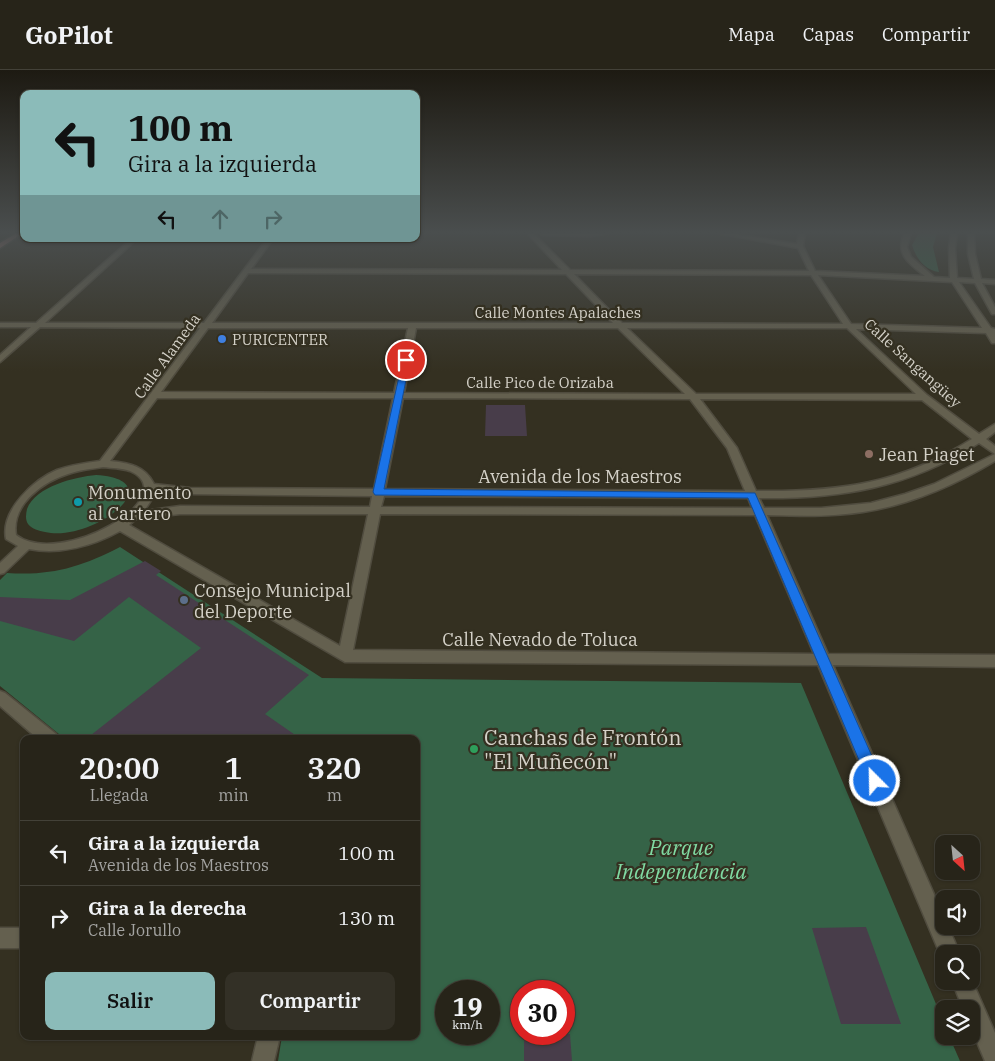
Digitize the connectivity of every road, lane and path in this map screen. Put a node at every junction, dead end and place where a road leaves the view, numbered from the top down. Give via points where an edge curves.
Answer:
1 (89, 279) edge
2 (240, 279) edge
3 (574, 279) edge
4 (817, 279) edge
5 (945, 279) edge
6 (954, 280) junction
7 (978, 281) junction
8 (995, 282) edge
9 (995, 312) edge
10 (208, 324) junction
11 (0, 325) edge
12 (38, 325) junction
13 (413, 325) junction
14 (620, 326) junction
15 (849, 326) junction
16 (992, 331) edge
17 (995, 341) edge
18 (0, 359) edge
19 (156, 395) junction
20 (692, 395) junction
21 (398, 396) junction
22 (924, 397) junction
23 (995, 427) edge
24 (979, 439) junction
25 (995, 451) edge
26 (995, 457) edge
27 (103, 464) junction
28 (149, 487) junction
29 (378, 492) junction
30 (752, 495) junction
31 (375, 510) junction
32 (758, 512) junction
33 (134, 516) junction
34 (121, 526) junction
35 (26, 545) junction
36 (0, 570) edge
37 (345, 656) junction
38 (822, 660) junction
39 (995, 661) edge
40 (0, 697) edge
41 (45, 735) edge
42 (0, 938) edge
43 (20, 938) edge
44 (946, 945) edge
45 (966, 990) edge
46 (268, 1040) edge
47 (995, 1058) edge
48 (263, 1061) edge

1 - 12 street
2 - 10 street, Calle Alameda
3 - 14 street
4 - 15 street, Calle Sangangüey
5 - 6 street
6 - 7 street
6 - 16 street
7 - 8 street
7 - 9 street
10 - 12 street, Calle Montes Apalaches
10 - 13 street, Calle Montes Apalaches
10 - 19 street, Calle Alameda
11 - 12 street, Calle Montes Apalaches
12 - 18 street
13 - 14 street, Calle Montes Apalaches
13 - 21 street
14 - 15 street, Calle Montes Apalaches
14 - 20 street
15 - 16 street, Calle Montes Apalaches
15 - 22 street, Calle Sangangüey
16 - 17 street
19 - 21 street, Calle Pico de Orizaba
19 - 27 street, Calle Alameda
20 - 21 street, Calle Pico de Orizaba
20 - 22 street, Calle Pico de Orizaba
20 - 30 street via 732,448
21 - 29 street
22 - 24 street, Calle Sangangüey
23 - 24 street, Avenida de los Maestros
24 - 25 street, Calle Sangangüey
24 - 30 street, Avenida de los Maestros via 906,475 853,490 798,496
26 - 32 street, Avenida de los Maestros via 930,490 878,506 821,512
27 - 28 street via 135,470 145,477
27 - 35 street via 62,472 9,503 5,528 12,538
28 - 29 street, Avenida de los Maestros via 190,491
28 - 33 street via 146,501
29 - 30 street, Avenida de los Maestros
29 - 31 street
30 - 32 street
31 - 32 street, Avenida de los Maestros
31 - 33 street, Avenida de los Maestros via 180,510
31 - 37 street
32 - 38 street
33 - 34 street
34 - 35 street via 83,542 52,547
34 - 37 street, Calle Nevado de Toluca
35 - 36 street
37 - 38 street, Calle Nevado de Toluca
38 - 39 street, Calle Nevado de Toluca
38 - 44 street
40 - 41 street
42 - 43 street
45 - 47 street
46 - 48 street

